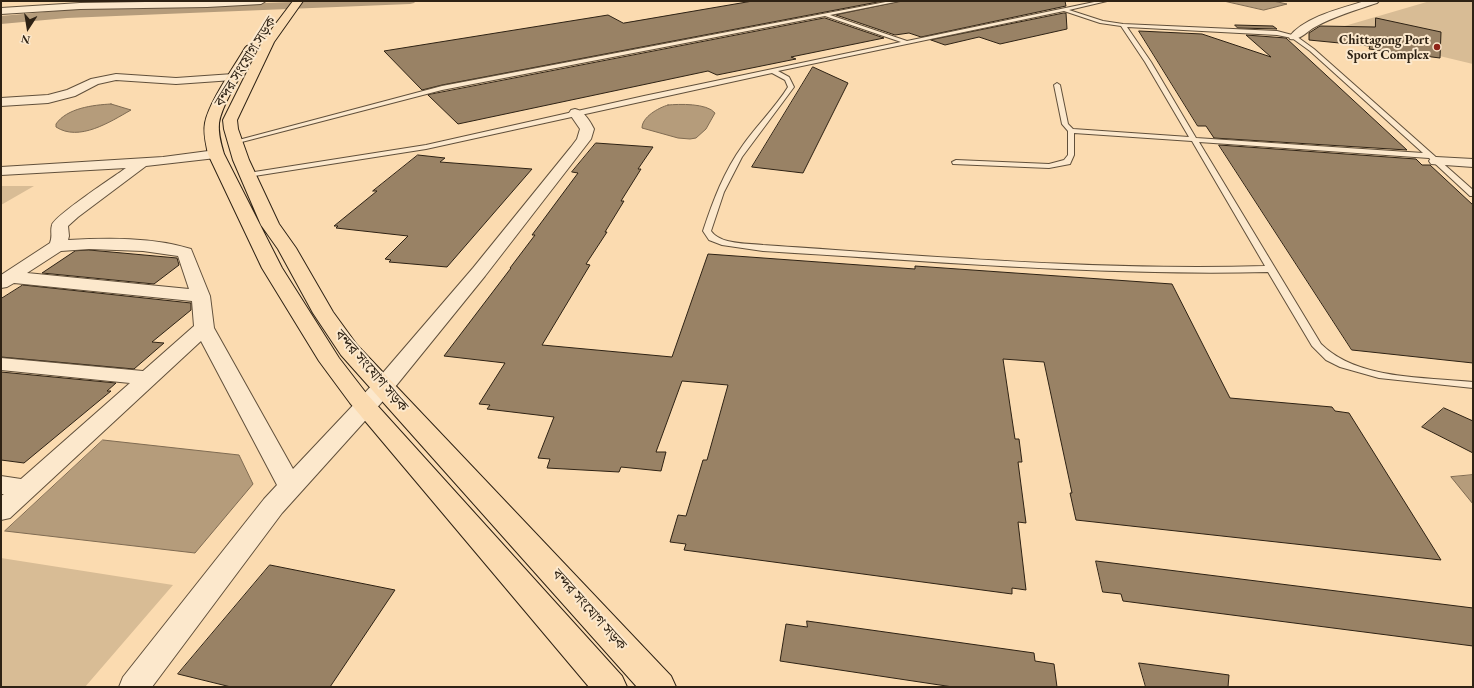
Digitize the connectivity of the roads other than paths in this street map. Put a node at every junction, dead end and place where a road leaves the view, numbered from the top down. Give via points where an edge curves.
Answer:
1 (261, 1) edge
2 (298, 1) edge
3 (898, 1) edge
4 (1105, 1) edge
5 (1374, 1) edge
6 (1064, 10) junction
7 (1, 11) edge
8 (825, 15) junction
9 (1123, 25) junction
10 (270, 30) junction
11 (1294, 37) junction
12 (904, 42) junction
13 (772, 71) junction
14 (233, 77) junction
15 (1058, 85) dead end
16 (1, 102) edge
17 (575, 113) junction
18 (1071, 131) junction
19 (1193, 139) junction
20 (225, 148) junction
21 (1434, 158) junction
22 (143, 162) junction
23 (956, 162) dead end
24 (1473, 163) edge
25 (1, 171) edge
26 (248, 175) junction
27 (1473, 194) edge
28 (57, 246) junction
29 (1270, 269) junction
30 (6, 280) edge
31 (201, 296) junction
32 (204, 328) junction
33 (1, 364) edge
34 (148, 378) junction
35 (1473, 385) edge
36 (384, 387) junction
37 (366, 407) junction
38 (1, 485) edge
39 (290, 486) junction
40 (26, 488) junction
41 (1, 511) edge
42 (134, 687) edge
43 (610, 687) edge
44 (659, 687) edge

1 - 7 street via 67,6
2 - 10 highway, বন্দর সংযোগ সড়ক
3 - 8 lane
4 - 6 lane
5 - 11 street via 1328,16
6 - 9 lane via 1102,22
6 - 12 lane
8 - 12 lane
8 - 20 lane via 442,88
9 - 11 lane via 1277,33
9 - 19 lane
10 - 14 highway, বন্দর সংযোগ সড়ক
10 - 20 highway, বন্দর সংযোগ সড়ক via 268,42 233,112
11 - 21 lane via 1346,79
12 - 13 lane
13 - 17 lane
13 - 29 lane via 785,76 791,87 783,102 754,134 725,180 707,230 712,238 725,243 778,249 1083,268 1194,271
14 - 16 street via 176,81 116,77 95,81 59,97
14 - 20 highway, বন্দর সংযোগ সড়ক via 215,111 212,124 212,136
15 - 18 lane via 1065,124
17 - 26 lane via 426,147
17 - 36 street via 587,129 584,139
18 - 19 lane
18 - 23 lane via 1071,155 1067,162 1049,166
19 - 21 lane
19 - 29 lane
20 - 22 street
20 - 26 highway, বন্দর সংযোগ সড়ক
20 - 37 highway, বন্দর সংযোগ সড়ক via 272,268 330,361
21 - 24 street
21 - 27 lane
22 - 25 street
22 - 28 street via 60,225 61,236
26 - 36 highway, বন্দর সংযোগ সড়ক via 270,225 287,248 323,313 349,350
28 - 30 street
28 - 31 street via 82,243 172,248 186,253
29 - 35 lane via 1317,346 1330,358 1356,369 1386,376
30 - 31 street
31 - 32 street
32 - 34 street
32 - 39 street
33 - 34 street
34 - 40 street
36 - 37 street
36 - 44 highway, বন্দর সংযোগ সড়ক
37 - 39 street
37 - 43 highway, বন্দর সংযোগ সড়ক
38 - 40 street
39 - 42 street
40 - 41 street

